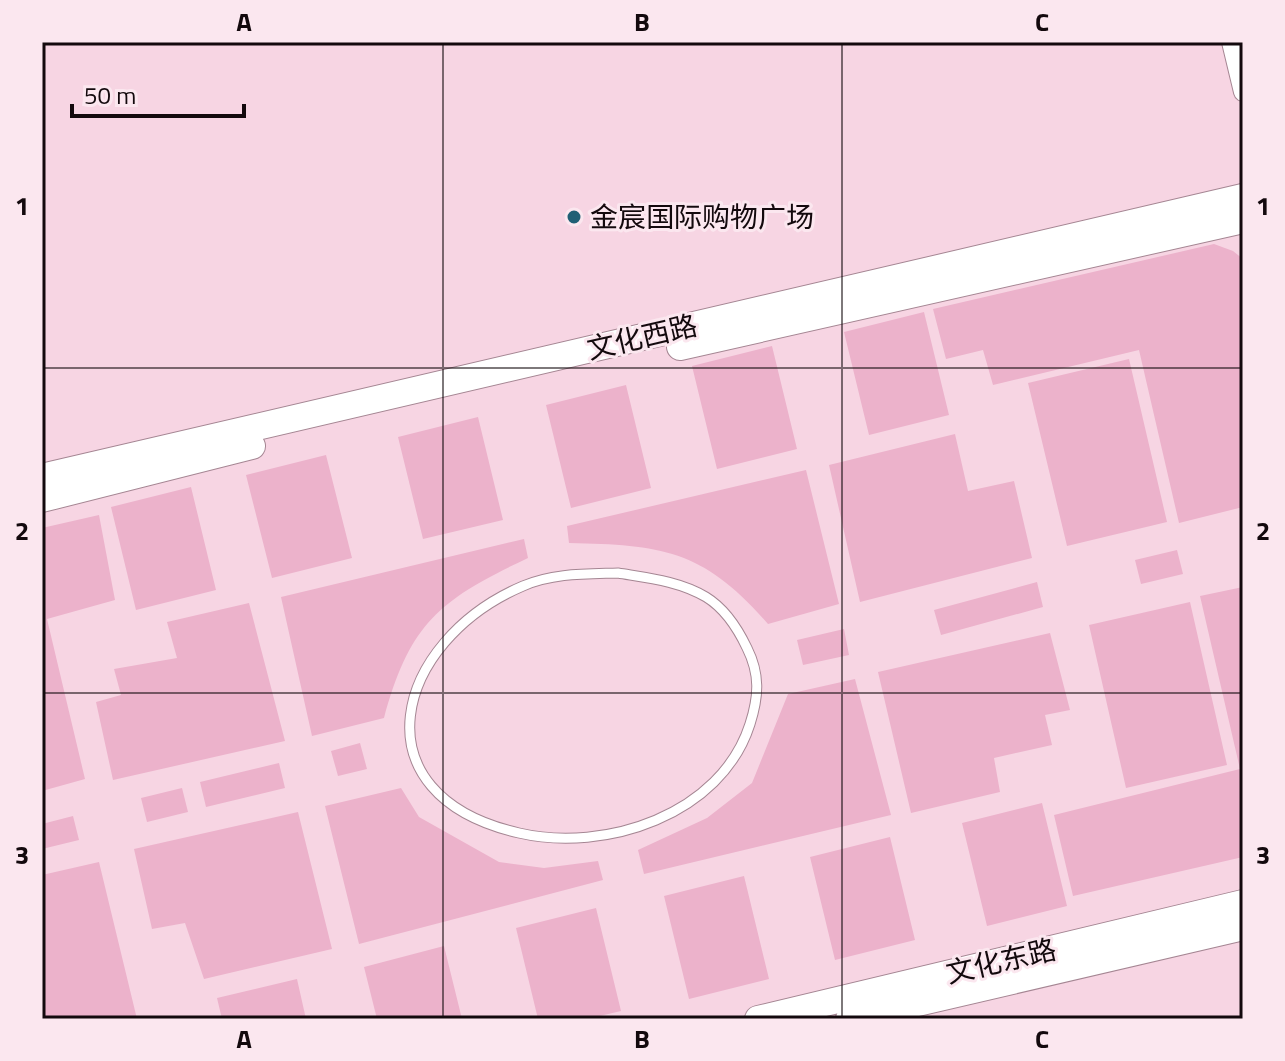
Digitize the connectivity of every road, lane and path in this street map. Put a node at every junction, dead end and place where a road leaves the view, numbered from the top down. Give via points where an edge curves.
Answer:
1 (1231, 42) edge
2 (1243, 92) edge
3 (1243, 197) edge
4 (1243, 220) edge
5 (42, 477) edge
6 (42, 499) edge
7 (753, 660) joint
8 (1243, 903) edge
9 (1243, 927) edge
10 (758, 1019) edge
11 (849, 1019) edge

1 - 2 street
3 - 5 street, 文化西路
4 - 6 street, 文化西路 via 354,420
7 - 7 lane via 737,627 707,597 665,581 618,573 567,574 524,585 461,625 434,656 417,687 408,721 410,750 439,796 469,819 537,837 617,833 689,803 734,761 756,705
8 - 10 street, 文化东路
9 - 11 street, 文化东路

